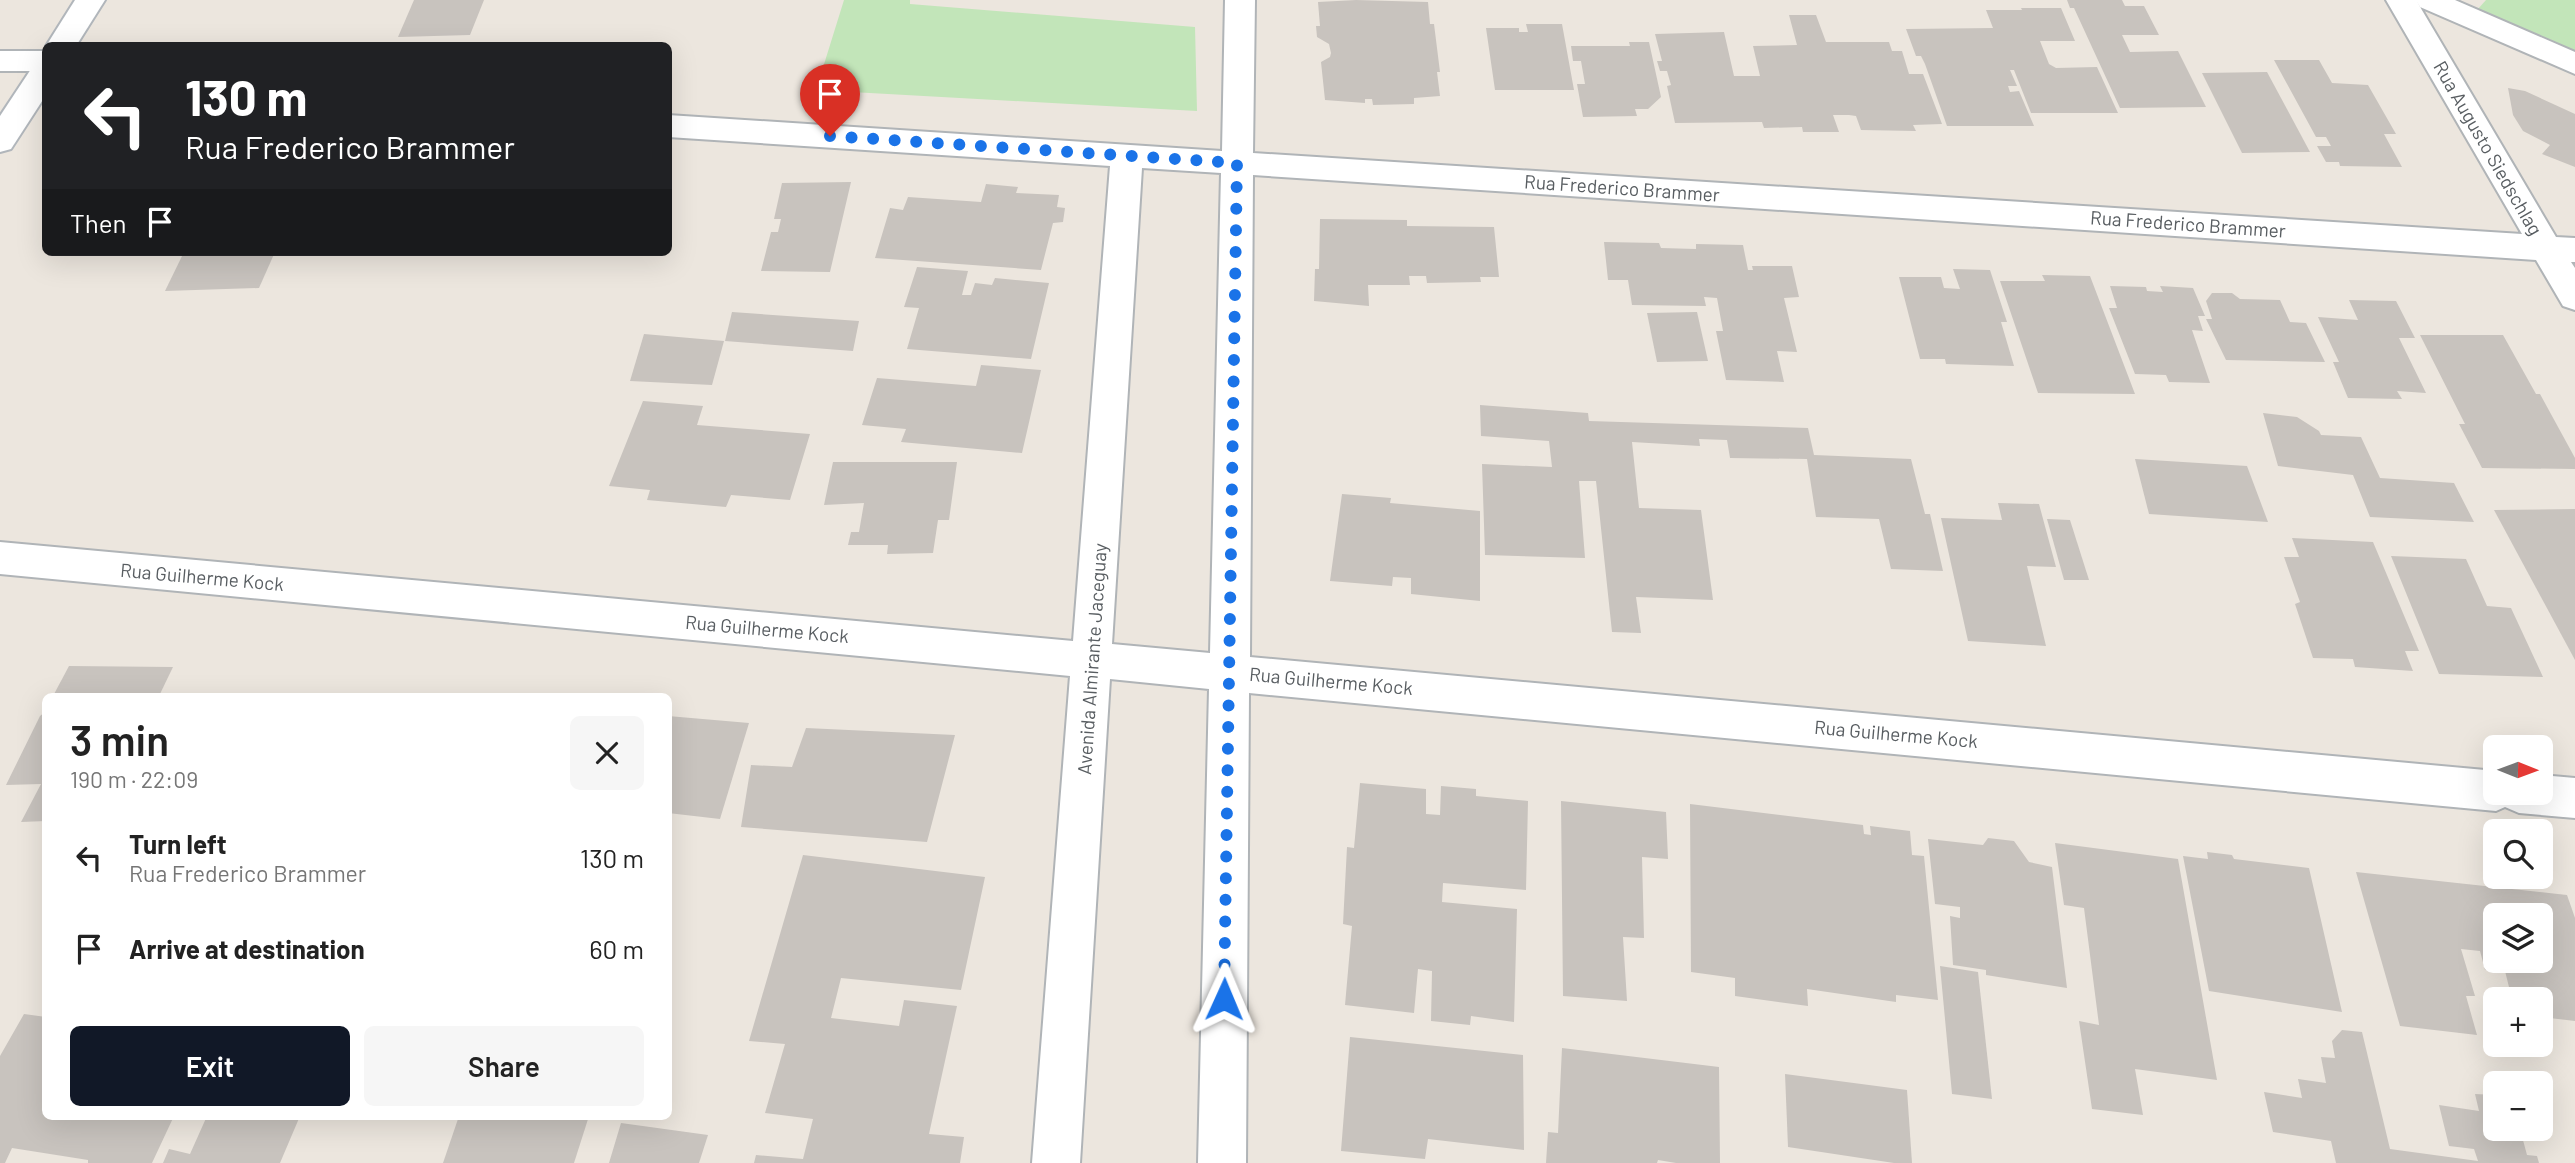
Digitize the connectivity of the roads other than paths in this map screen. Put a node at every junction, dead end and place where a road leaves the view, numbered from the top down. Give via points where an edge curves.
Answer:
1 (90, 0) edge
2 (1240, 0) edge
3 (2401, 0) edge
4 (2430, 0) edge
5 (64, 42) edge
6 (0, 61) edge
7 (2575, 64) edge
8 (42, 75) edge
9 (42, 77) edge
10 (672, 126) edge
11 (0, 141) edge
12 (1127, 156) junction
13 (1237, 163) junction
14 (2561, 249) edge
15 (2575, 297) edge
16 (0, 558) edge
17 (1092, 659) junction
18 (1229, 672) junction
19 (2483, 789) edge
20 (2553, 796) edge
21 (2575, 798) edge
22 (1056, 1163) edge
23 (1222, 1163) edge

1 - 5 street
2 - 13 street
3 - 14 street, Rua Augusto Siedschlag
4 - 7 street
6 - 8 street
9 - 11 street
10 - 12 street, Rua Frederico Brammer
12 - 13 street, Rua Frederico Brammer
12 - 17 street, Avenida Almirante Jaceguay
13 - 14 street, Rua Frederico Brammer
13 - 18 street
14 - 15 street, Rua Augusto Siedschlag
16 - 17 street, Rua Guilherme Kock
17 - 18 street, Rua Guilherme Kock
17 - 22 street, Avenida Almirante Jaceguay
18 - 19 street, Rua Guilherme Kock
18 - 23 street
20 - 21 street

